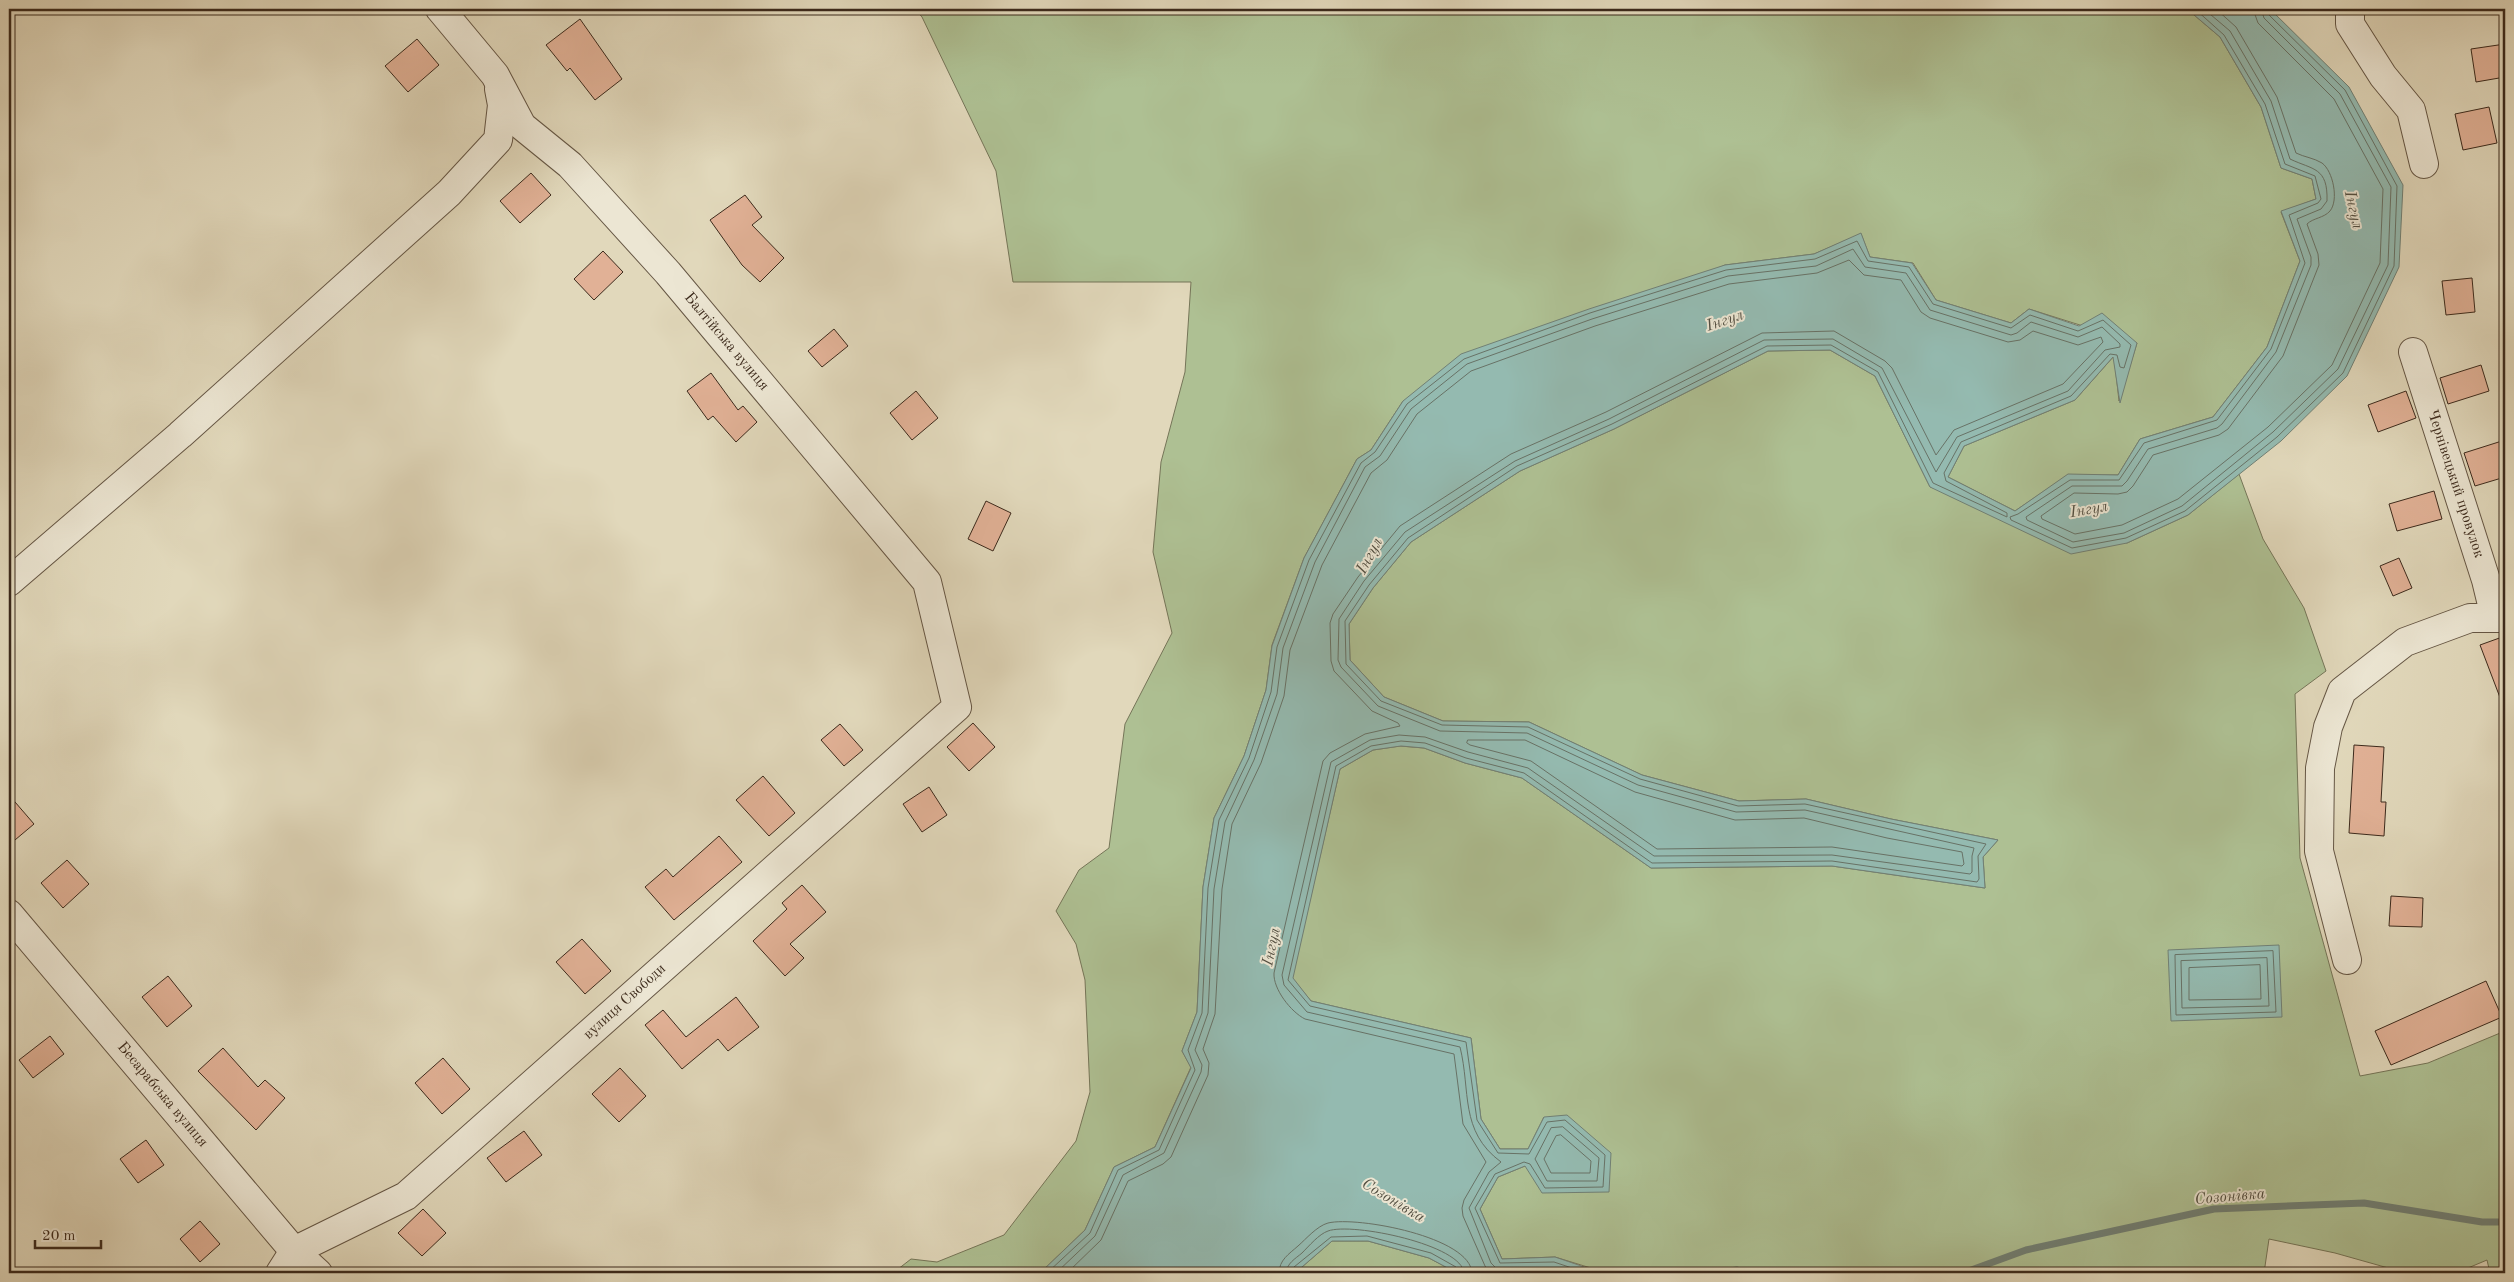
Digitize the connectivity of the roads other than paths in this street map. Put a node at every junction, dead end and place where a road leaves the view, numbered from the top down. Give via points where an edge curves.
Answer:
1 (440, 9) edge
2 (2350, 9) edge
3 (496, 75) junction
4 (2424, 164) dead end
5 (2413, 352) dead end
6 (9, 582) edge
7 (2500, 618) edge
8 (957, 707) joint
9 (9, 914) edge
10 (2347, 960) dead end
11 (287, 1262) edge
12 (318, 1273) edge

1 - 3 street, Балтійська вулиця
2 - 4 street via 2350,24 2383,76 2411,110
3 - 6 street via 502,105 498,140 449,192 180,434
3 - 8 street, Балтійська вулиця via 522,126 570,165 668,273 927,582
5 - 7 street, Чернівецький провулок
7 - 10 street, Чернівецький провулок via 2470,618 2405,642 2342,690 2328,727 2320,768 2319,851
8 - 11 street, вулиця Свободи via 406,1196
9 - 11 street, Бесарабська вулиця
11 - 12 street, Бесарабська вулиця

